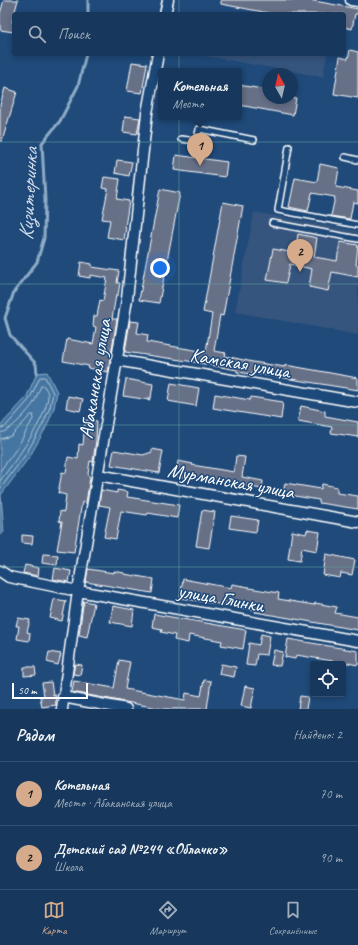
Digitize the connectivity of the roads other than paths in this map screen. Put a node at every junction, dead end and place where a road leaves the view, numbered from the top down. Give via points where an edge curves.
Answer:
1 (168, 0) edge
2 (351, 0) edge
3 (358, 1) edge
4 (165, 12) edge
5 (158, 56) edge
6 (182, 139) dead end
7 (254, 140) dead end
8 (289, 146) dead end
9 (345, 157) dead end
10 (358, 160) edge
11 (272, 223) dead end
12 (358, 225) edge
13 (358, 239) edge
14 (116, 360) junction
15 (358, 402) edge
16 (98, 475) junction
17 (358, 522) edge
18 (1, 573) edge
19 (78, 591) junction
20 (358, 640) edge
21 (63, 697) junction
22 (62, 709) edge
23 (126, 709) edge

1 - 4 street
2 - 3 street
5 - 14 street, Абаканская улица via 147,113 127,299
6 - 7 lane via 197,141 199,129
8 - 12 lane via 278,210
9 - 10 lane
11 - 13 lane
14 - 15 street, Камская улица
14 - 16 street, Абаканская улица
16 - 17 street, Мурманская улица
16 - 19 street, Абаканская улица
18 - 19 street, улица Глинки
19 - 20 street, улица Глинки
19 - 21 street, Абаканская улица
21 - 22 street, Абаканская улица
21 - 23 street

